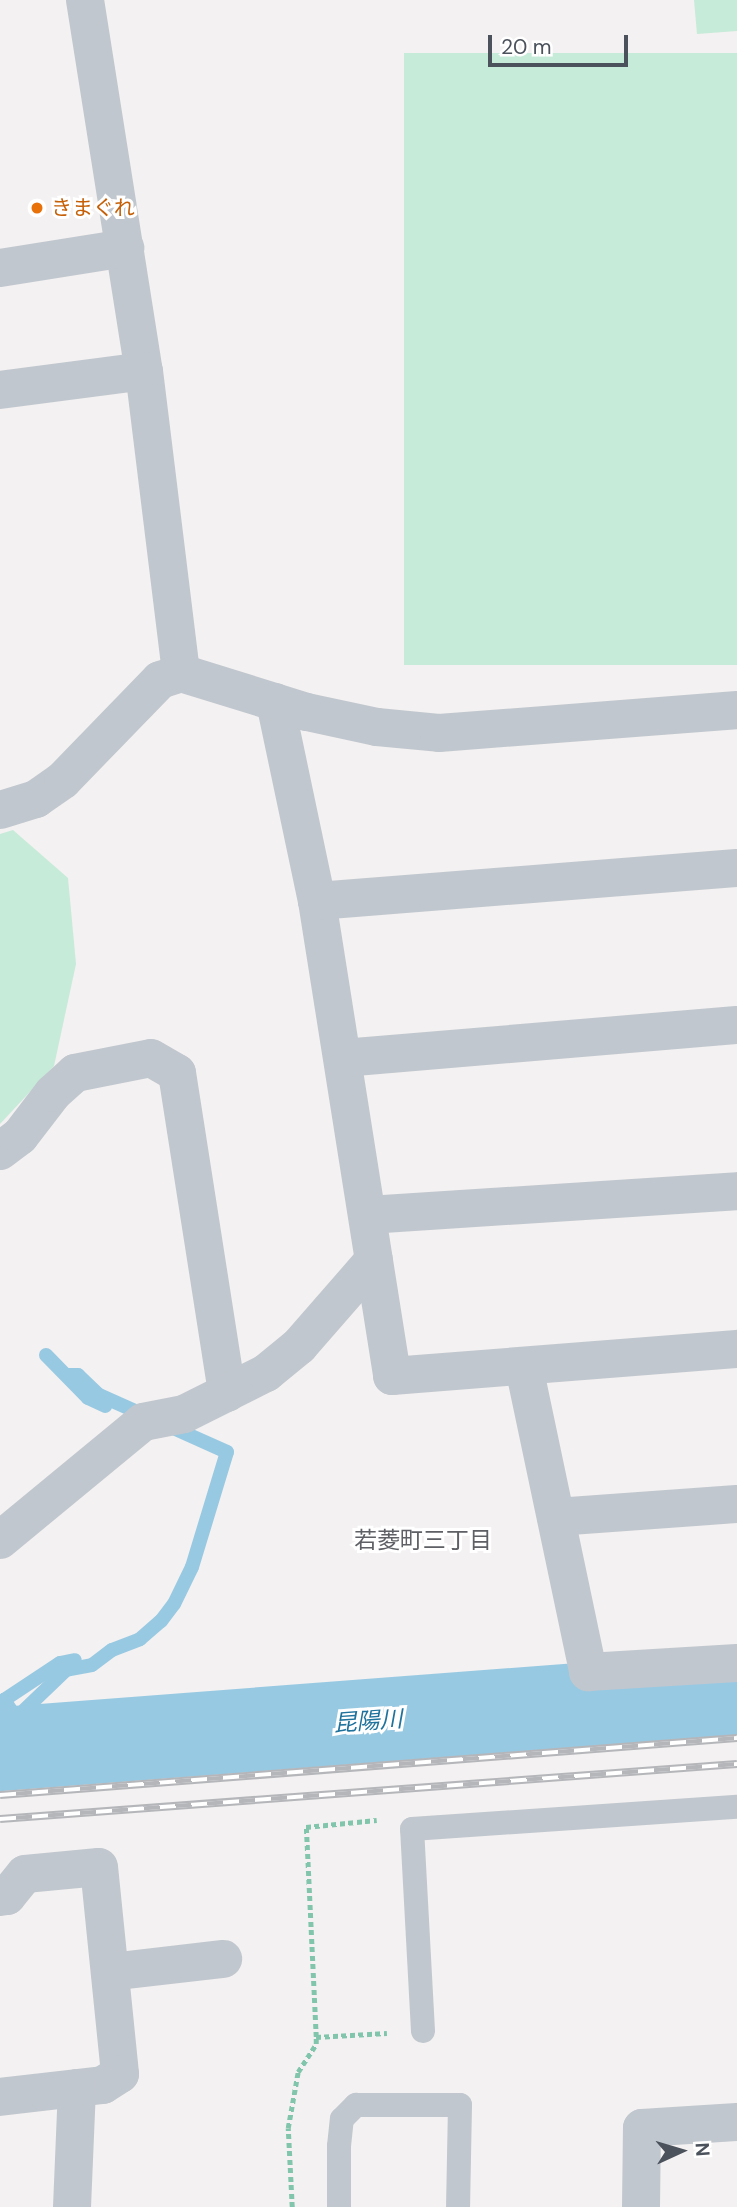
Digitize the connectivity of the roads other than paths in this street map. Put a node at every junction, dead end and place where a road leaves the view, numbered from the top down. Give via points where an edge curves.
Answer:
1 (85, 0) edge
2 (125, 248) junction
3 (0, 268) edge
4 (144, 371) junction
5 (0, 390) edge
6 (181, 673) junction
7 (275, 702) junction
8 (737, 710) edge
9 (0, 810) edge
10 (737, 868) edge
11 (317, 901) junction
12 (737, 1025) edge
13 (343, 1058) junction
14 (0, 1151) edge
15 (737, 1191) edge
16 (368, 1216) junction
17 (374, 1260) junction
18 (737, 1349) edge
19 (524, 1367) junction
20 (227, 1393) junction
21 (737, 1504) edge
22 (556, 1517) junction
23 (0, 1540) edge
24 (737, 1663) edge
25 (737, 1807) edge
26 (0, 1897) edge
27 (222, 1959) dead end
28 (110, 1972) junction
29 (423, 2031) road end
30 (76, 2088) junction
31 (0, 2097) edge
32 (737, 2122) edge
33 (72, 2207) edge
34 (339, 2207) edge
35 (458, 2207) edge
36 (641, 2207) edge

1 - 2 street
2 - 3 street
2 - 4 street
4 - 5 street
4 - 6 street
6 - 7 street
6 - 9 street via 160,680 63,780 37,799
7 - 8 street via 377,727 439,733
7 - 11 street
10 - 11 street
11 - 13 street
12 - 13 street
13 - 16 street
14 - 20 street via 20,1136 75,1073 151,1058 177,1073
15 - 16 street
16 - 17 street
17 - 19 street via 392,1376
17 - 20 street via 299,1346 266,1373
18 - 19 street
19 - 22 street
20 - 23 street via 184,1414 144,1422
21 - 22 street
22 - 24 street via 588,1672
25 - 29 lane via 412,1829
26 - 28 street via 7,1896 25,1874 99,1867
27 - 28 street
28 - 30 street via 120,2074 103,2085
30 - 31 street
30 - 33 street
32 - 36 street via 642,2128
34 - 35 lane via 342,2119 356,2105 460,2105

